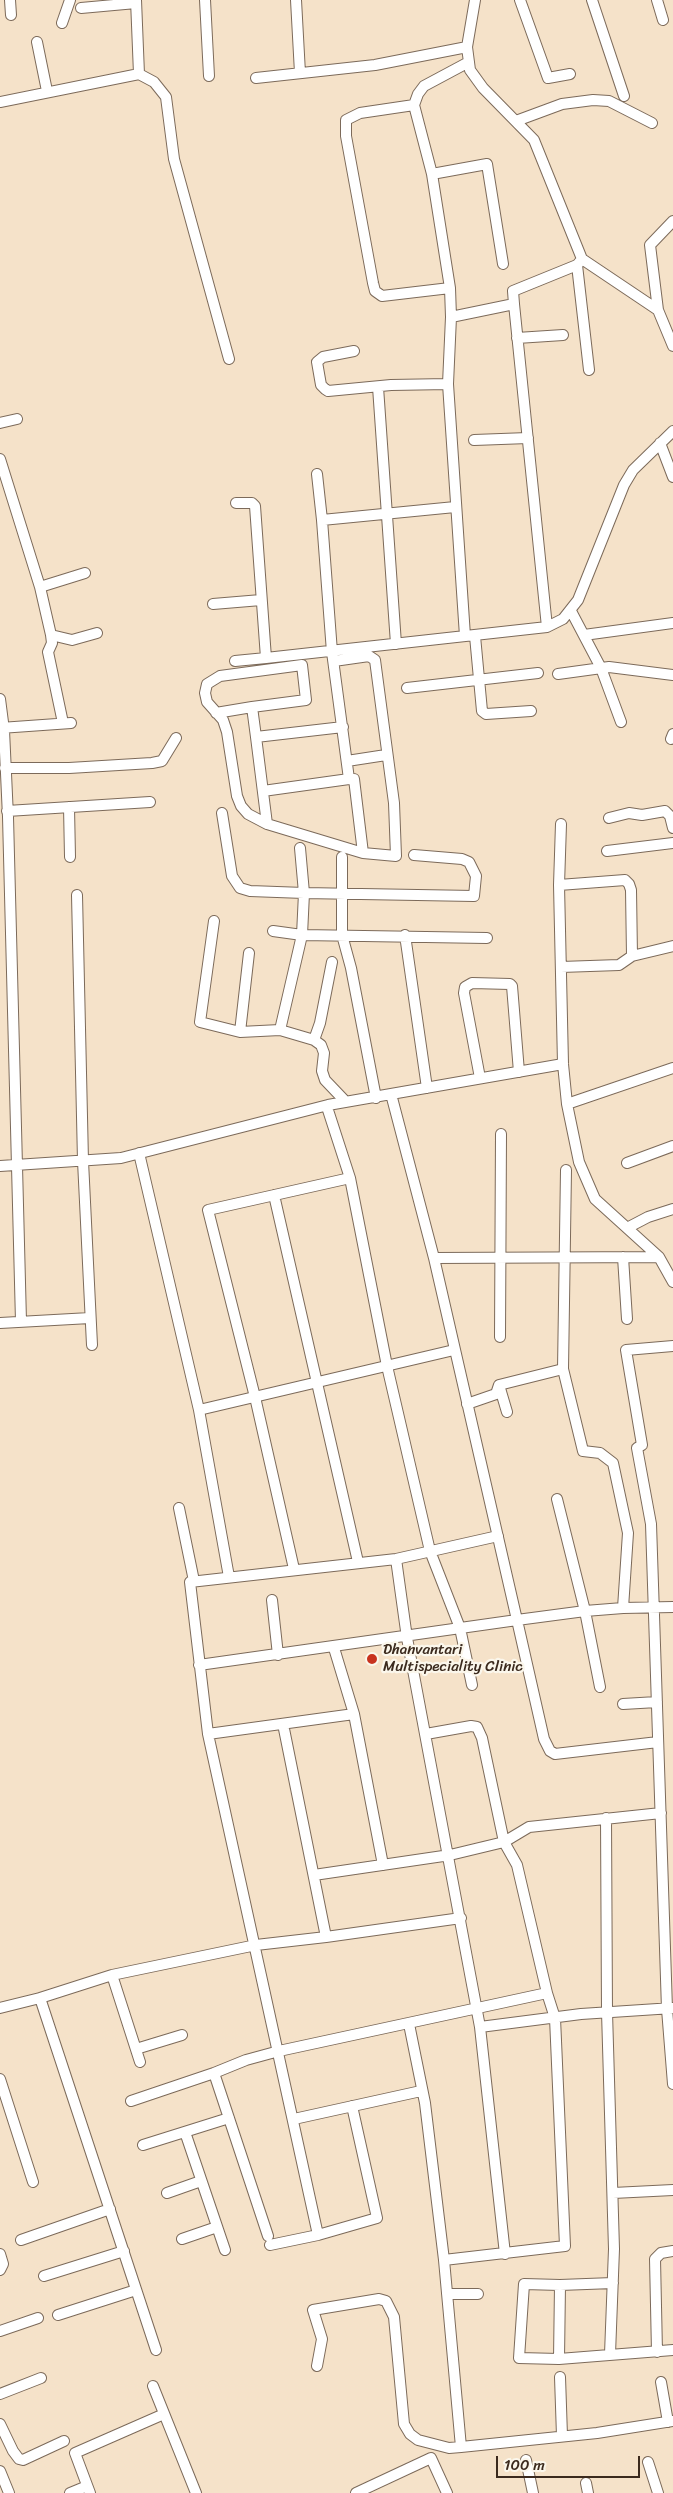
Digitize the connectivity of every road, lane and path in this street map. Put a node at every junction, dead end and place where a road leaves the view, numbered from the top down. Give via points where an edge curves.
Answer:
1 (10, 0) edge
2 (70, 0) edge
3 (205, 0) edge
4 (296, 0) edge
5 (475, 0) edge
6 (520, 0) edge
7 (592, 0) edge
8 (656, 0) edge
9 (136, 1) edge
10 (81, 8) dead end
11 (11, 15) dead end
12 (663, 20) dead end
13 (62, 23) dead end
14 (37, 42) dead end
15 (467, 47) junction
16 (467, 63) junction
17 (300, 73) junction
18 (139, 74) junction
19 (570, 74) dead end
20 (209, 76) dead end
21 (256, 78) dead end
22 (47, 91) junction
23 (624, 96) dead end
24 (0, 102) edge
25 (414, 105) junction
26 (516, 121) junction
27 (652, 123) dead end
28 (432, 174) junction
29 (673, 221) edge
30 (580, 262) junction
31 (503, 264) dead end
32 (450, 288) junction
33 (514, 304) junction
34 (658, 310) junction
35 (452, 317) junction
36 (563, 336) dead end
37 (518, 338) junction
38 (673, 346) edge
39 (354, 352) dead end
40 (229, 359) dead end
41 (589, 370) dead end
42 (448, 384) junction
43 (378, 386) junction
44 (17, 419) dead end
45 (0, 423) edge
46 (673, 431) edge
47 (528, 438) junction
48 (474, 440) dead end
49 (660, 443) junction
50 (0, 459) edge
51 (317, 474) dead end
52 (673, 477) edge
53 (236, 503) dead end
54 (455, 507) junction
55 (385, 514) junction
56 (322, 520) junction
57 (85, 573) dead end
58 (40, 587) junction
59 (260, 600) junction
60 (213, 604) dead end
61 (571, 611) junction
62 (673, 623) edge
63 (547, 627) junction
64 (97, 633) dead end
65 (51, 635) junction
66 (584, 635) junction
67 (470, 636) junction
68 (396, 644) junction
69 (333, 656) junction
70 (266, 658) junction
71 (235, 661) dead end
72 (601, 668) junction
73 (538, 673) dead end
74 (558, 674) dead end
75 (673, 675) edge
76 (479, 679) junction
77 (407, 688) dead end
78 (0, 699) edge
79 (252, 707) junction
80 (531, 711) dead end
81 (216, 713) junction
82 (621, 722) dead end
83 (342, 727) junction
84 (2, 728) edge
85 (256, 737) junction
86 (176, 738) dead end
87 (386, 756) junction
88 (347, 761) junction
89 (5, 768) junction
90 (349, 779) junction
91 (263, 791) junction
92 (150, 802) dead end
93 (70, 807) junction
94 (7, 811) junction
95 (222, 813) dead end
96 (609, 818) dead end
97 (267, 824) junction
98 (561, 824) dead end
99 (673, 828) edge
100 (673, 843) edge
101 (300, 848) dead end
102 (607, 851) dead end
103 (363, 853) junction
104 (414, 855) dead end
105 (70, 857) dead end
106 (342, 857) dead end
107 (560, 885) junction
108 (304, 893) junction
109 (341, 894) junction
110 (77, 895) dead end
111 (214, 922) dead end
112 (273, 931) dead end
113 (302, 935) junction
114 (342, 935) junction
115 (405, 935) junction
116 (487, 938) dead end
117 (673, 946) edge
118 (248, 954) dead end
119 (632, 956) junction
120 (332, 962) dead end
121 (561, 967) junction
122 (280, 1030) junction
123 (240, 1032) junction
124 (314, 1040) junction
125 (562, 1064) junction
126 (673, 1068) edge
127 (519, 1072) junction
128 (480, 1078) junction
129 (427, 1088) junction
130 (391, 1094) junction
131 (376, 1098) junction
132 (346, 1102) junction
133 (567, 1104) junction
134 (326, 1107) junction
135 (501, 1134) dead end
136 (673, 1146) edge
137 (139, 1153) junction
138 (83, 1161) junction
139 (627, 1163) dead end
140 (16, 1165) junction
141 (0, 1166) edge
142 (566, 1170) dead end
143 (350, 1178) junction
144 (274, 1195) junction
145 (673, 1209) edge
146 (627, 1228) junction
147 (659, 1256) junction
148 (500, 1257) junction
149 (623, 1257) junction
150 (434, 1258) junction
151 (565, 1259) junction
152 (673, 1282) edge
153 (90, 1318) junction
154 (627, 1320) dead end
155 (21, 1322) junction
156 (0, 1323) edge
157 (500, 1337) dead end
158 (92, 1345) dead end
159 (673, 1346) edge
160 (454, 1350) junction
161 (387, 1366) junction
162 (563, 1369) junction
163 (318, 1382) junction
164 (499, 1385) junction
165 (255, 1397) junction
166 (467, 1404) junction
167 (199, 1410) junction
168 (507, 1412) dead end
169 (557, 1498) dead end
170 (179, 1508) dead end
171 (498, 1536) junction
172 (430, 1550) junction
173 (396, 1559) junction
174 (358, 1562) junction
175 (294, 1569) junction
176 (229, 1577) junction
177 (194, 1581) junction
178 (272, 1600) dead end
179 (673, 1607) edge
180 (623, 1608) junction
181 (654, 1608) junction
182 (585, 1611) junction
183 (517, 1620) junction
184 (460, 1628) junction
185 (407, 1638) junction
186 (334, 1648) junction
187 (278, 1655) junction
188 (199, 1665) junction
189 (472, 1685) dead end
190 (600, 1687) dead end
191 (657, 1702) junction
192 (623, 1704) dead end
193 (354, 1714) junction
194 (283, 1724) junction
195 (208, 1734) junction
196 (426, 1734) junction
197 (658, 1742) junction
198 (661, 1812) junction
199 (606, 1818) junction
200 (504, 1842) junction
201 (450, 1855) junction
202 (383, 1865) junction
203 (314, 1875) junction
204 (461, 1918) junction
205 (326, 1937) junction
206 (256, 1945) junction
207 (112, 1975) junction
208 (547, 1993) junction
209 (40, 1998) junction
210 (0, 2008) edge
211 (477, 2009) junction
212 (670, 2009) edge
213 (607, 2012) junction
214 (555, 2018) junction
215 (409, 2024) junction
216 (480, 2027) junction
217 (182, 2035) dead end
218 (136, 2049) junction
219 (279, 2052) junction
220 (140, 2062) dead end
221 (214, 2073) junction
222 (0, 2079) edge
223 (673, 2084) edge
224 (421, 2091) junction
225 (131, 2101) dead end
226 (352, 2106) junction
227 (229, 2118) junction
228 (294, 2119) junction
229 (185, 2132) junction
230 (144, 2145) dead end
231 (201, 2181) junction
232 (32, 2182) dead end
233 (673, 2190) edge
234 (167, 2193) dead end
235 (613, 2193) junction
236 (110, 2209) junction
237 (217, 2227) junction
238 (318, 2235) junction
239 (182, 2239) dead end
240 (21, 2240) dead end
241 (225, 2250) dead end
242 (124, 2251) junction
243 (673, 2251) edge
244 (0, 2254) edge
245 (505, 2254) junction
246 (444, 2260) junction
247 (0, 2270) edge
248 (44, 2276) dead end
249 (613, 2283) junction
250 (560, 2285) junction
251 (136, 2290) junction
252 (447, 2294) junction
253 (478, 2294) dead end
254 (58, 2315) dead end
255 (38, 2318) dead end
256 (0, 2331) edge
257 (156, 2350) dead end
258 (673, 2350) edge
259 (657, 2352) junction
260 (610, 2354) junction
261 (559, 2359) junction
262 (317, 2366) dead end
263 (560, 2377) dead end
264 (41, 2378) dead end
265 (661, 2382) dead end
266 (153, 2386) dead end
267 (0, 2394) edge
268 (164, 2414) junction
269 (670, 2421) edge
270 (0, 2424) edge
271 (562, 2436) junction
272 (64, 2441) dead end
273 (461, 2447) junction
274 (526, 2460) dead end
275 (648, 2462) dead end
276 (0, 2471) edge
277 (88, 2489) edge
278 (373, 2490) edge
279 (9, 2493) edge
280 (70, 2493) edge
281 (196, 2493) edge
282 (356, 2493) edge
283 (448, 2493) edge
284 (533, 2493) edge
285 (658, 2493) edge

1 - 11 street
2 - 13 street
3 - 20 street
4 - 17 street
5 - 15 street
6 - 19 street via 548,78
7 - 23 street
8 - 12 street
9 - 10 street
9 - 18 street
14 - 22 street
15 - 16 street
15 - 17 street via 375,65
16 - 25 street via 424,86
16 - 26 street via 483,88
17 - 21 street
18 - 22 street
18 - 40 street via 154,82 166,97 174,159
22 - 24 street
25 - 28 street
25 - 32 street via 360,113 346,120 346,136 373,283 375,291 382,296
26 - 27 street via 562,104 601,100 625,108
26 - 30 street via 534,140
28 - 31 street via 487,164
28 - 32 street
29 - 34 street via 650,245
30 - 33 street via 513,291
30 - 34 street
30 - 41 street
32 - 35 street
33 - 35 street
33 - 37 street
34 - 38 street
35 - 42 street
36 - 37 street
37 - 47 street
39 - 43 street via 323,357 317,362 321,384 328,391
42 - 43 street
42 - 54 street
43 - 55 street
44 - 45 street
46 - 49 street
47 - 48 street
47 - 63 street
49 - 52 street
49 - 61 street via 633,470 624,485
50 - 58 street
51 - 56 street
53 - 59 street via 255,506
54 - 55 street
54 - 67 street
55 - 56 street
55 - 68 street
56 - 69 street
57 - 58 street
58 - 65 street
59 - 60 street
59 - 70 street
61 - 63 street
61 - 66 street
62 - 66 street
63 - 67 street
64 - 65 street via 72,640
65 - 84 street via 48,652 67,723
66 - 72 street
67 - 68 street
67 - 76 street
68 - 69 street
69 - 70 street
69 - 83 street
69 - 87 street via 369,656 375,660
70 - 71 street
72 - 74 street
72 - 75 street via 631,668
72 - 82 street
73 - 76 street
76 - 77 street
76 - 80 street via 482,711 486,714
78 - 84 street
79 - 81 street
79 - 81 street via 306,700 302,664 220,676 212,680 207,684 205,693 207,702
79 - 85 street
81 - 97 street via 223,720 227,732 241,806 248,814
83 - 85 street
83 - 88 street
84 - 89 street
85 - 91 street
86 - 89 street via 162,761 152,763
87 - 88 street
87 - 103 street via 394,803 396,856
88 - 90 street
89 - 94 street
90 - 91 street
90 - 103 street via 354,779
91 - 97 street
92 - 93 street
93 - 94 street
93 - 105 street
94 - 140 street
95 - 108 street via 234,882 240,888
96 - 99 street via 665,811
97 - 103 street
98 - 107 street
100 - 102 street
101 - 108 street
104 - 109 street via 469,862 476,876 474,896
106 - 109 street
107 - 119 street via 625,880 631,890
107 - 121 street
108 - 109 street
108 - 113 street
109 - 114 street
110 - 138 street
111 - 123 street via 200,1022
112 - 113 street
113 - 114 street
113 - 122 street
114 - 115 street
114 - 131 street
115 - 116 street
115 - 129 street
117 - 119 street
118 - 123 street
119 - 121 street via 619,966
120 - 124 street
121 - 125 street
122 - 123 street
122 - 124 street
124 - 132 street via 324,1053 322,1072 325,1080
125 - 127 street
125 - 133 street
126 - 133 street
127 - 128 street
127 - 128 street via 512,986 472,983 464,993
128 - 129 street
129 - 130 street
130 - 131 street
130 - 150 street
131 - 132 street
132 - 134 street
133 - 146 street via 579,1162 595,1199
134 - 137 street
134 - 143 street
135 - 148 street
136 - 139 street
137 - 138 street via 122,1158
137 - 167 street
138 - 140 street
138 - 153 street
140 - 141 street
140 - 155 street
142 - 151 street
143 - 144 street
143 - 161 street
144 - 163 street
144 - 165 street via 208,1210
145 - 146 street
146 - 147 street
147 - 149 street
147 - 152 street
148 - 150 street
148 - 151 street
148 - 157 street
149 - 151 street
149 - 154 street
150 - 160 street
151 - 162 street
153 - 155 street
153 - 158 street
155 - 156 street
159 - 181 street via 626,1350 642,1445 637,1448 651,1524
160 - 161 street
160 - 166 street
161 - 163 street
161 - 172 street
162 - 164 street
162 - 180 street via 583,1451 600,1453 613,1463 628,1533
163 - 165 street
163 - 174 street
164 - 166 street via 496,1394
164 - 168 street
165 - 167 street
165 - 175 street
166 - 171 street
167 - 176 street
169 - 182 street
170 - 177 street
171 - 172 street
171 - 183 street
172 - 173 street
172 - 184 street
173 - 174 street
173 - 185 street
174 - 175 street
175 - 176 street
176 - 177 street
177 - 188 street via 190,1582
178 - 187 street
179 - 181 street
180 - 181 street
180 - 182 street
181 - 191 street
182 - 183 street
182 - 190 street
183 - 184 street
183 - 197 street via 544,1739 550,1751 555,1754
184 - 185 street
184 - 189 street
185 - 186 street
185 - 196 street
186 - 187 street
186 - 193 street
187 - 188 street
188 - 195 street
191 - 192 street
191 - 197 street
193 - 194 street
193 - 202 street
194 - 195 street
194 - 203 street
195 - 206 street
196 - 200 street via 477,1727
196 - 201 street
197 - 198 street
198 - 199 street
198 - 212 street
199 - 200 street via 529,1827
199 - 213 street
200 - 201 street
200 - 208 street via 516,1865
201 - 202 street
201 - 204 street
202 - 203 street
203 - 205 street
204 - 205 street
204 - 211 street
205 - 206 street
206 - 207 street
206 - 219 street
207 - 209 street
207 - 218 street
208 - 211 street
208 - 214 street
209 - 210 street
209 - 236 street
211 - 215 street
211 - 216 street
212 - 213 street
212 - 223 street
213 - 214 street
213 - 235 street
214 - 216 street
214 - 245 street via 565,2246
215 - 219 street
215 - 224 street
216 - 245 street
217 - 218 street
218 - 220 street
219 - 221 street via 246,2060
219 - 228 street
221 - 225 street
221 - 227 street
222 - 232 street
224 - 226 street
224 - 246 street via 426,2103
226 - 228 street
226 - 238 street via 377,2218
227 - 229 street
227 - 238 street via 269,2241
228 - 238 street
229 - 230 street
229 - 231 street
231 - 234 street
231 - 237 street
233 - 235 street
235 - 249 street
236 - 240 street
236 - 242 street
237 - 239 street
237 - 241 street
242 - 248 street
242 - 251 street
243 - 259 street via 661,2253 655,2259
244 - 247 street via 3,2264
245 - 246 street
246 - 252 street
249 - 250 street
249 - 260 street
250 - 261 street
250 - 261 street via 524,2284 518,2358
251 - 254 street
251 - 257 street
252 - 253 street
252 - 273 street
255 - 256 street
258 - 259 street
259 - 260 street
260 - 261 street
262 - 273 street via 322,2339 314,2310 379,2299 386,2301 394,2317 404,2424 418,2440 450,2448
263 - 271 street
264 - 267 street
265 - 269 street
266 - 268 street
268 - 277 street via 75,2454
268 - 281 street
269 - 271 street
270 - 272 street via 19,2459
271 - 273 street
274 - 284 street
275 - 285 street
276 - 279 street
277 - 280 street
278 - 282 street
278 - 283 street via 431,2458

